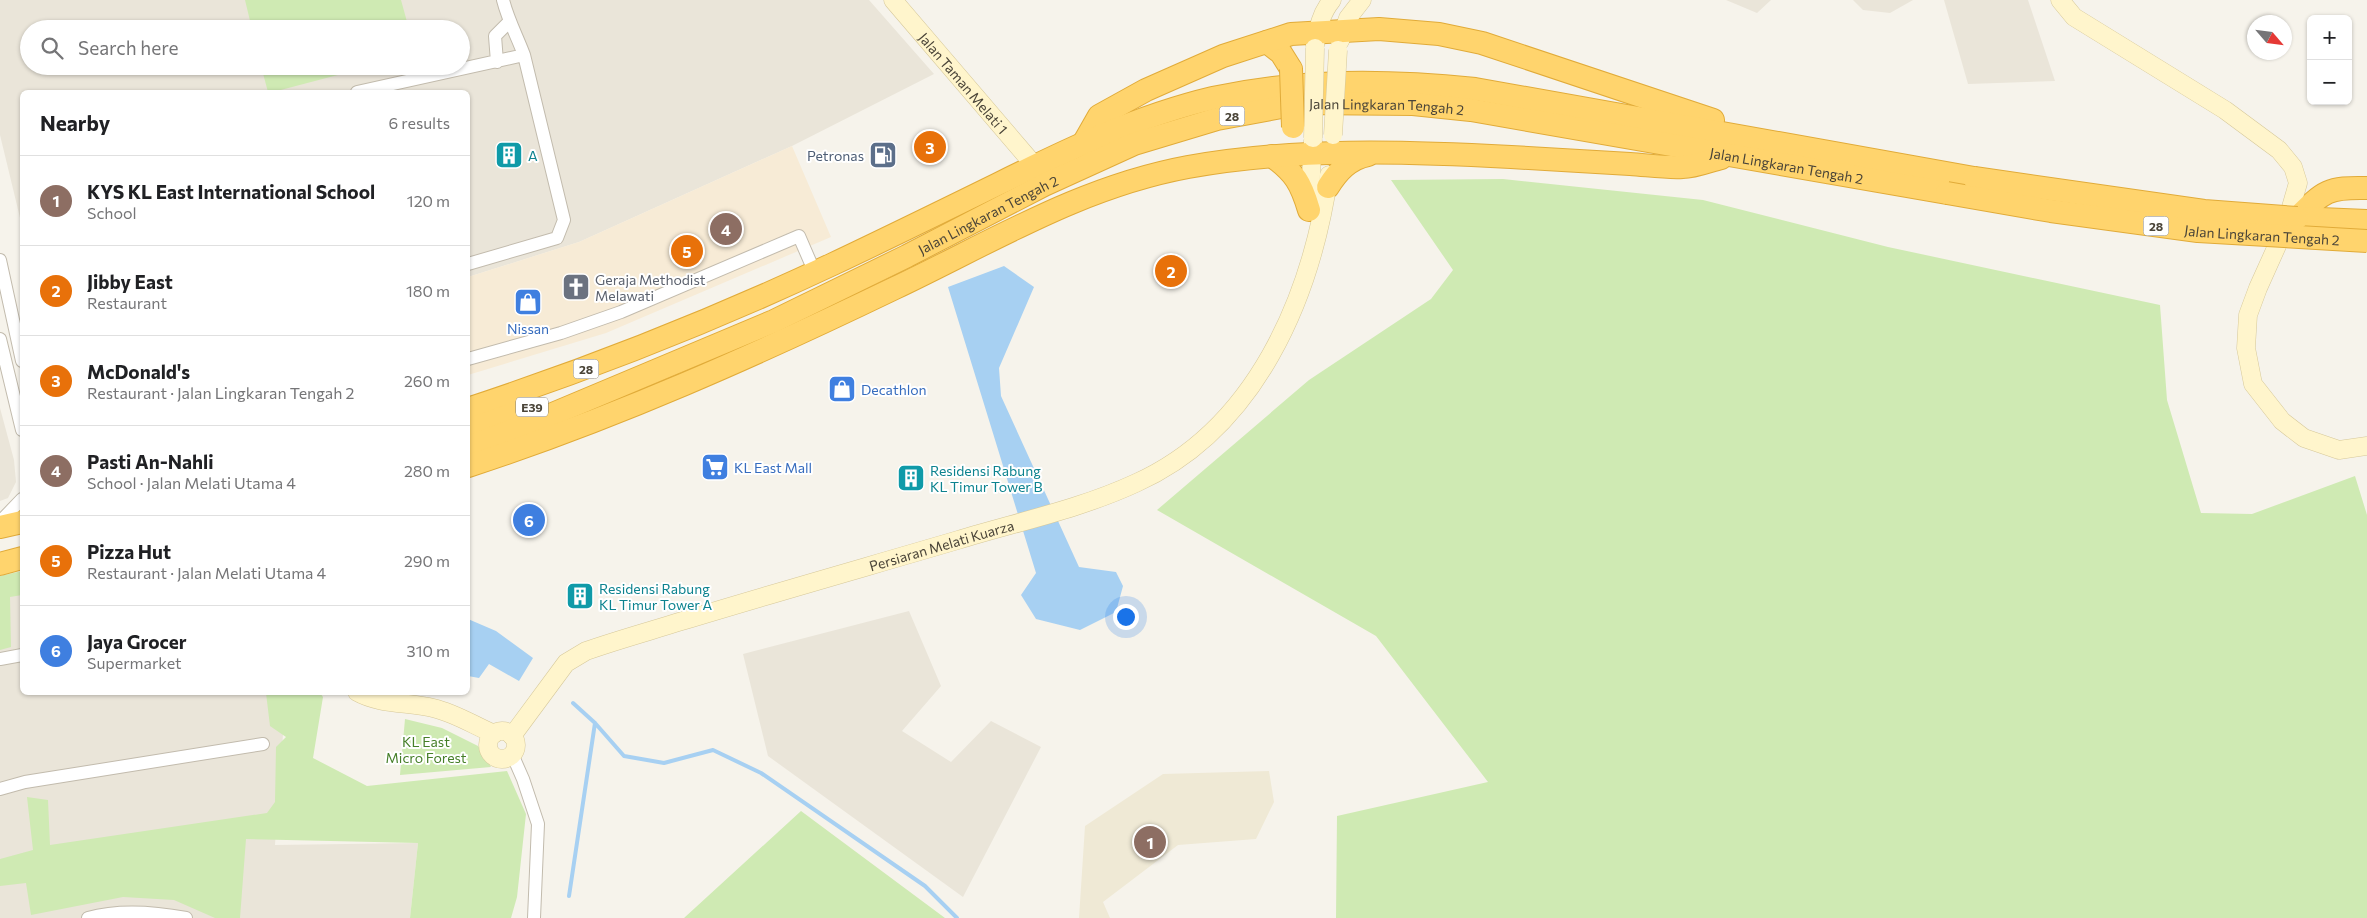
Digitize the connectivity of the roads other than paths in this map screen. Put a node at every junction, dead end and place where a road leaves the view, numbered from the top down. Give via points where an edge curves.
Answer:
1 (504, 0) edge
2 (893, 0) edge
3 (1362, 0) edge
4 (2060, 0) edge
5 (1329, 4) edge
6 (509, 22) junction
7 (1291, 34) junction
8 (1316, 40) junction
9 (1340, 40) junction
10 (1267, 42) junction
11 (524, 55) junction
12 (497, 62) junction
13 (470, 68) edge
14 (436, 75) edge
15 (366, 90) edge
16 (1083, 144) junction
17 (1787, 144) junction
18 (1323, 145) junction
19 (1386, 152) junction
20 (1266, 156) junction
21 (1730, 156) junction
22 (1036, 166) junction
23 (1328, 187) junction
24 (2367, 188) edge
25 (1309, 210) junction
26 (2297, 218) junction
27 (2367, 221) edge
28 (2367, 241) edge
29 (0, 260) edge
30 (470, 263) edge
31 (1306, 271) junction
32 (816, 273) junction
33 (0, 339) edge
34 (20, 352) edge
35 (470, 358) edge
36 (597, 396) junction
37 (470, 408) edge
38 (20, 422) edge
39 (470, 429) edge
40 (470, 446) edge
41 (2367, 446) edge
42 (470, 465) edge
43 (20, 501) edge
44 (0, 522) edge
45 (20, 522) edge
46 (0, 527) edge
47 (20, 545) edge
48 (0, 550) edge
49 (20, 559) edge
50 (0, 564) edge
51 (20, 655) edge
52 (0, 659) edge
53 (366, 695) edge
54 (494, 734) junction
55 (512, 736) junction
56 (263, 744) dead end
57 (512, 754) junction
58 (0, 789) edge
59 (88, 918) edge
60 (186, 918) edge
61 (534, 918) edge

1 - 6 street
2 - 22 street, Jalan Taman Melati 1
3 - 9 street via 1348,18
4 - 41 street via 2074,17 2225,110 2279,150 2293,167 2298,183 2288,219 2248,315 2246,348 2253,384 2282,421 2304,438 2339,450
5 - 7 street
5 - 8 street
6 - 11 street
6 - 12 street via 495,36
7 - 8 highway
7 - 10 highway
8 - 9 highway
8 - 18 street, bridge
9 - 17 highway via 1379,29 1439,34 1482,43
9 - 18 street, bridge
10 - 16 highway via 1223,56 1146,90 1099,116
10 - 20 highway, bridge via 1281,53 1291,69 1293,127 1287,139
11 - 12 street
11 - 30 street via 564,220 557,238
12 - 13 street
14 - 15 street
16 - 17 highway, Jalan Lingkaran Tengah 2 / 28 via 1165,111 1210,99 1280,86 1360,81 1475,89
16 - 22 highway, Jalan Lingkaran Tengah 2 / 28
17 - 26 highway, Jalan Lingkaran Tengah 2 / 28, bridge via 1974,178 2204,211
18 - 19 highway
18 - 20 highway
18 - 23 street, Persiaran Melati Kuarza
18 - 25 street, Persiaran Melati Kuarza
19 - 21 highway via 1685,167
19 - 23 highway via 1357,158 1339,171
20 - 25 highway via 1290,169 1302,188
20 - 42 highway via 1186,167 1087,195 729,366 585,424
21 - 28 highway, Jalan Lingkaran Tengah 2 / 28, bridge via 2051,211 2198,231
21 - 36 highway, Jalan Lingkaran Tengah 2 / 28 via 1471,110 1413,104 1304,103 1217,119 1134,144 1091,162 774,321
22 - 32 highway, Jalan Lingkaran Tengah 2 / 28
23 - 31 street, Persiaran Melati Kuarza
24 - 26 highway via 2341,188 2321,194
25 - 31 street, Persiaran Melati Kuarza
26 - 27 highway, Jalan Lingkaran Tengah 2 / 28
29 - 34 street
31 - 55 street, Persiaran Melati Kuarza via 1282,338 1238,404 1216,428 1162,470 1137,483 1064,509 586,651 566,663
32 - 35 street via 799,236 621,312
32 - 37 highway, Jalan Lingkaran Tengah 2 / 28 via 589,368
33 - 38 street
36 - 39 highway, E39 via 574,392
36 - 40 highway, Jalan Lingkaran Tengah 2 / 28
43 - 44 street
45 - 46 highway
47 - 48 highway
49 - 50 highway
51 - 52 street
53 - 54 street via 387,702 452,713
54 - 55 street via 501,731
54 - 57 street via 488,741 491,754 504,759
55 - 57 street via 515,747
56 - 58 street via 25,782
57 - 61 street via 538,824
59 - 60 street via 132,912

